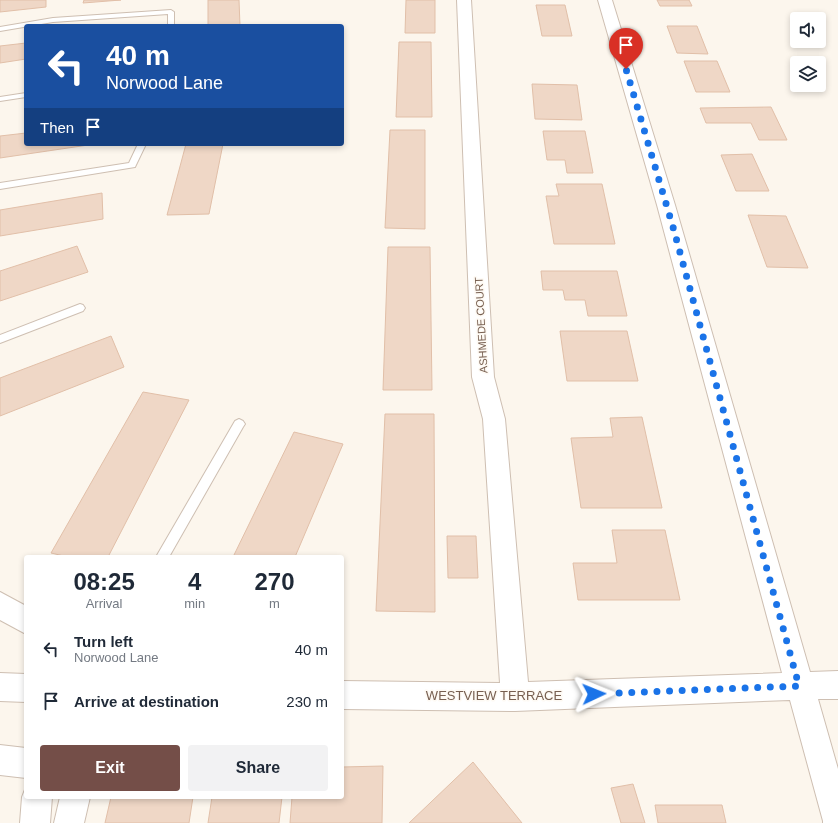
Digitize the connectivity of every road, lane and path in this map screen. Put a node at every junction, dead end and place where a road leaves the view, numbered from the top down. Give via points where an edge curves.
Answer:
1 (464, 0) edge
2 (605, 0) edge
3 (29, 24) edge
4 (171, 24) edge
5 (24, 25) edge
6 (0, 29) edge
7 (24, 95) edge
8 (0, 99) edge
9 (141, 146) edge
10 (0, 186) edge
11 (80, 308) dead end
12 (0, 339) edge
13 (238, 424) dead end
14 (163, 555) edge
15 (0, 606) edge
16 (24, 620) edge
17 (838, 685) edge
18 (799, 686) junction
19 (0, 687) edge
20 (24, 688) edge
21 (344, 695) edge
22 (515, 697) junction
23 (0, 760) edge
24 (24, 763) edge
25 (37, 799) edge
26 (75, 799) edge
27 (838, 821) edge
28 (35, 823) edge
29 (69, 823) edge

1 - 22 street, ASHMEDE COURT via 483,377 494,420
2 - 18 street via 673,227
3 - 4 lane via 171,12
5 - 6 lane
7 - 8 lane
9 - 10 lane via 132,165
11 - 12 lane
13 - 14 lane
15 - 16 street
17 - 18 street, WESTVIEW TERRACE
18 - 22 street, WESTVIEW TERRACE
18 - 27 street
19 - 20 street
21 - 22 street, WESTVIEW TERRACE
23 - 24 street
25 - 28 street
26 - 29 street

